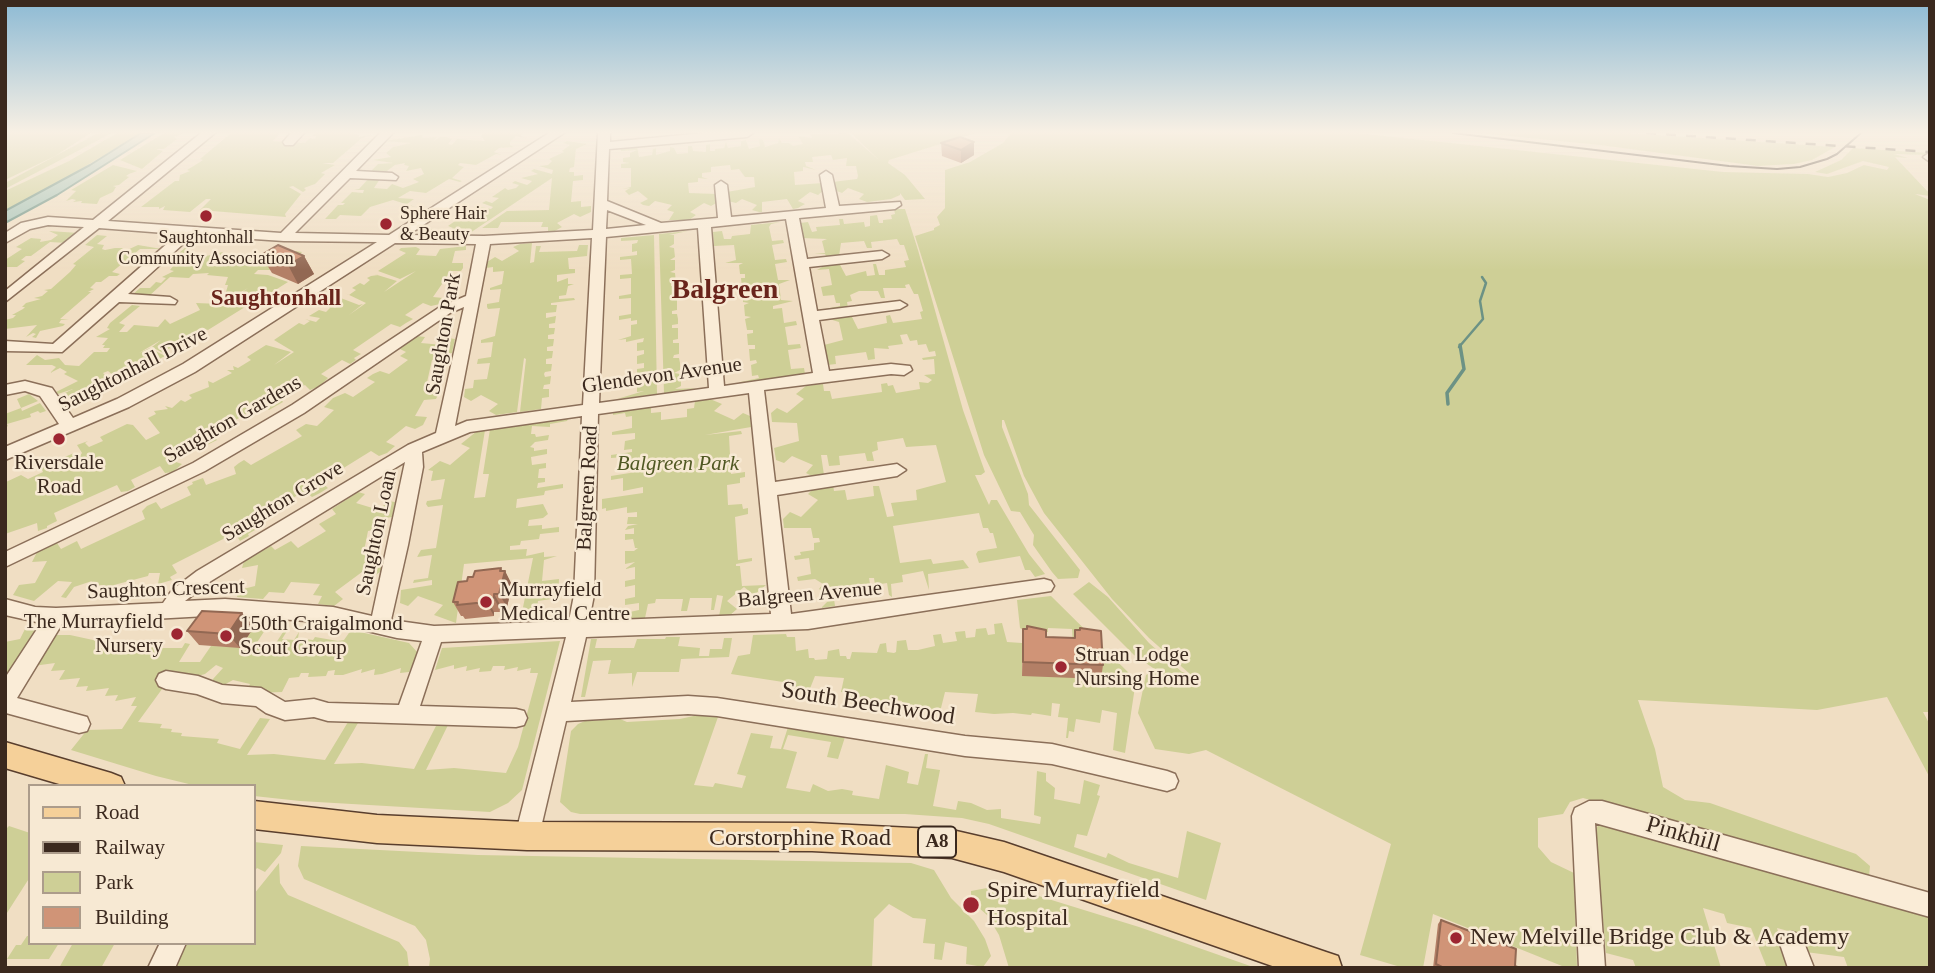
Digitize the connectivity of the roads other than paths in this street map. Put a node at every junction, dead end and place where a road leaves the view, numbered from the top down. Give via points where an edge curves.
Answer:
1 (153, 178) edge
2 (342, 178) edge
3 (487, 178) edge
4 (601, 178) edge
5 (827, 178) edge
6 (721, 185) dead end
7 (600, 203) junction
8 (895, 205) dead end
9 (833, 211) junction
10 (792, 215) junction
11 (724, 222) junction
12 (704, 224) junction
13 (96, 225) junction
14 (665, 227) junction
15 (188, 232) junction
16 (599, 233) junction
17 (285, 237) junction
18 (5, 239) edge
19 (390, 240) junction
20 (484, 240) junction
21 (882, 255) dead end
22 (801, 264) junction
23 (115, 297) junction
24 (5, 298) edge
25 (471, 299) junction
26 (170, 301) dead end
27 (900, 305) dead end
28 (811, 316) junction
29 (5, 346) edge
30 (904, 370) dead end
31 (822, 377) junction
32 (756, 386) junction
33 (5, 390) edge
34 (717, 392) junction
35 (592, 409) junction
36 (70, 427) junction
37 (429, 442) junction
38 (5, 454) edge
39 (897, 470) dead end
40 (767, 489) junction
41 (5, 559) edge
42 (1044, 586) dead end
43 (5, 607) edge
44 (168, 610) junction
45 (56, 616) junction
46 (782, 623) junction
47 (379, 625) junction
48 (578, 629) junction
49 (434, 634) junction
50 (166, 680) dead end
51 (559, 712) junction
52 (406, 715) junction
53 (516, 718) dead end
54 (79, 724) dead end
55 (5, 755) edge
56 (1167, 781) dead end
57 (104, 784) edge
58 (256, 818) edge
59 (527, 836) junction
60 (1930, 905) edge
61 (173, 945) edge
62 (161, 968) edge
63 (1326, 968) edge
64 (1592, 968) edge

1 - 13 street
2 - 17 street
3 - 19 street, Saughtonhall Drive
4 - 7 street, Balgreen Road
5 - 9 street
6 - 11 street
7 - 14 street
7 - 16 street, Balgreen Road
8 - 9 street
9 - 10 street
10 - 11 street
10 - 22 street
11 - 12 street
12 - 14 street
12 - 34 street
13 - 15 street
13 - 18 street via 44,221
13 - 24 street
14 - 16 street
15 - 17 street
15 - 23 street
16 - 20 street
16 - 35 street, Balgreen Road
17 - 19 street
19 - 20 street
19 - 36 street, Saughtonhall Drive via 189,368
20 - 25 street, Saughton Park
21 - 22 street
22 - 28 street
23 - 26 street
23 - 29 street via 57,349
25 - 37 street, Saughton Park via 457,383
25 - 41 street, Saughton Gardens via 445,310 299,409 200,467
27 - 28 street
28 - 31 street
30 - 31 street, Glendevon Avenue
31 - 32 street, Glendevon Avenue
32 - 34 street, Glendevon Avenue
32 - 40 street
33 - 36 street via 25,386 46,393
34 - 35 street, Glendevon Avenue
35 - 37 street, Glendevon Avenue via 488,423
35 - 48 street, Balgreen Road
36 - 38 street, Saughtonhall Drive
37 - 44 street, Saughton Grove via 204,576
37 - 47 street, Saughton Loan via 414,467
39 - 40 street
40 - 46 street
42 - 46 street, Balgreen Avenue
43 - 45 street, Saughton Crescent
44 - 45 street, Saughton Crescent
44 - 47 street, Saughton Crescent via 225,607 317,613
45 - 54 street via 6,701 13,707
46 - 48 street, Balgreen Avenue
47 - 49 street, Saughton Crescent
48 - 49 street, Saughton Crescent
48 - 51 street, Balgreen Road
49 - 52 street
50 - 52 street via 222,694 261,697 285,711 314,708
51 - 56 street, South Beechwood via 717,707 965,746 1052,754
51 - 59 street, Balgreen Road
52 - 53 street
55 - 57 main road
58 - 59 main road, Corstorphine Road / A8
59 - 63 main road, Corstorphine Road / A8 via 812,837 952,844 1004,857
60 - 64 street, Pinkhill via 1589,812 1583,816
61 - 62 street

